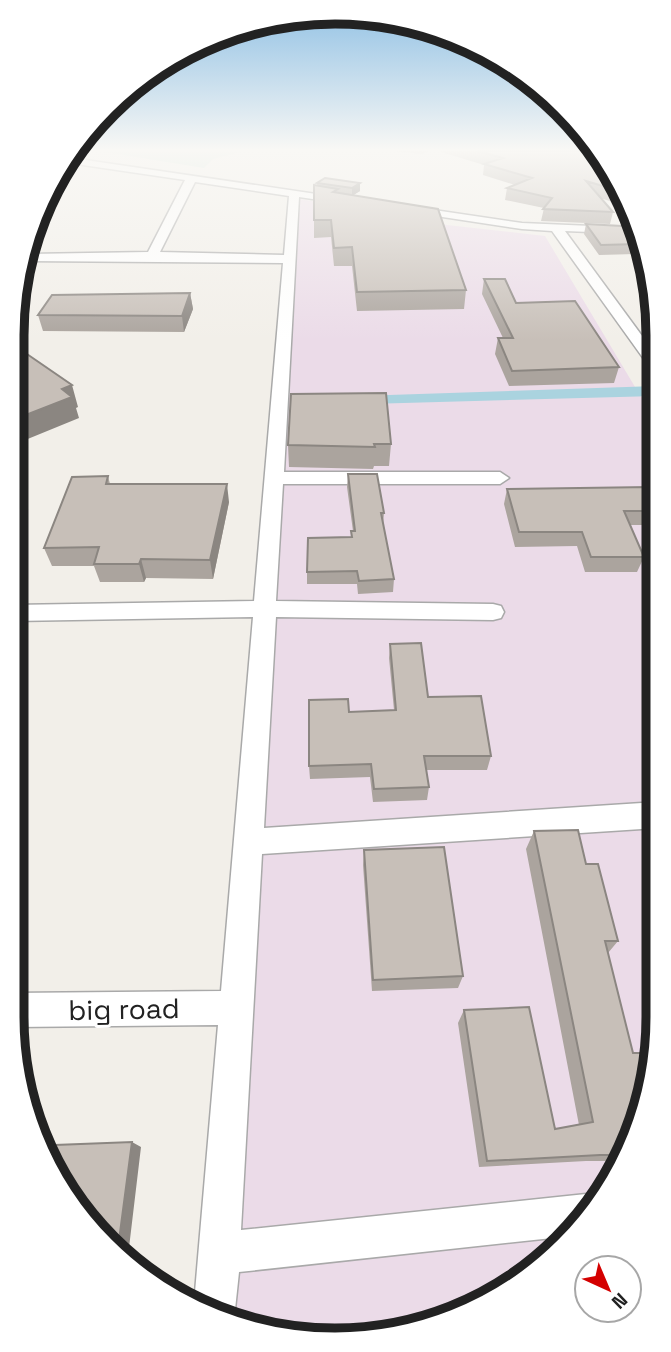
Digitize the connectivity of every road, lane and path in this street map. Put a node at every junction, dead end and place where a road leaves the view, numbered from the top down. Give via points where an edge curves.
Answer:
1 (173, 214) edge
2 (293, 214) edge
3 (445, 214) edge
4 (557, 229) junction
5 (628, 231) edge
6 (152, 256) junction
7 (34, 258) edge
8 (289, 259) junction
9 (636, 338) junction
10 (646, 338) edge
11 (646, 352) edge
12 (274, 478) junction
13 (500, 478) dead end
14 (265, 609) junction
15 (493, 612) dead end
16 (24, 613) edge
17 (646, 816) edge
18 (248, 842) junction
19 (237, 1008) junction
20 (24, 1010) edge
21 (575, 1215) edge
22 (221, 1253) junction
23 (216, 1304) edge

1 - 6 street
2 - 8 street
3 - 4 street
4 - 5 street
4 - 9 street
6 - 7 street
6 - 8 street
8 - 12 street
9 - 10 street
9 - 11 street
12 - 13 street
12 - 14 street
14 - 15 street
14 - 16 street
14 - 18 street
17 - 18 street
18 - 19 street
19 - 20 street, big road
19 - 22 street
21 - 22 street
22 - 23 street

